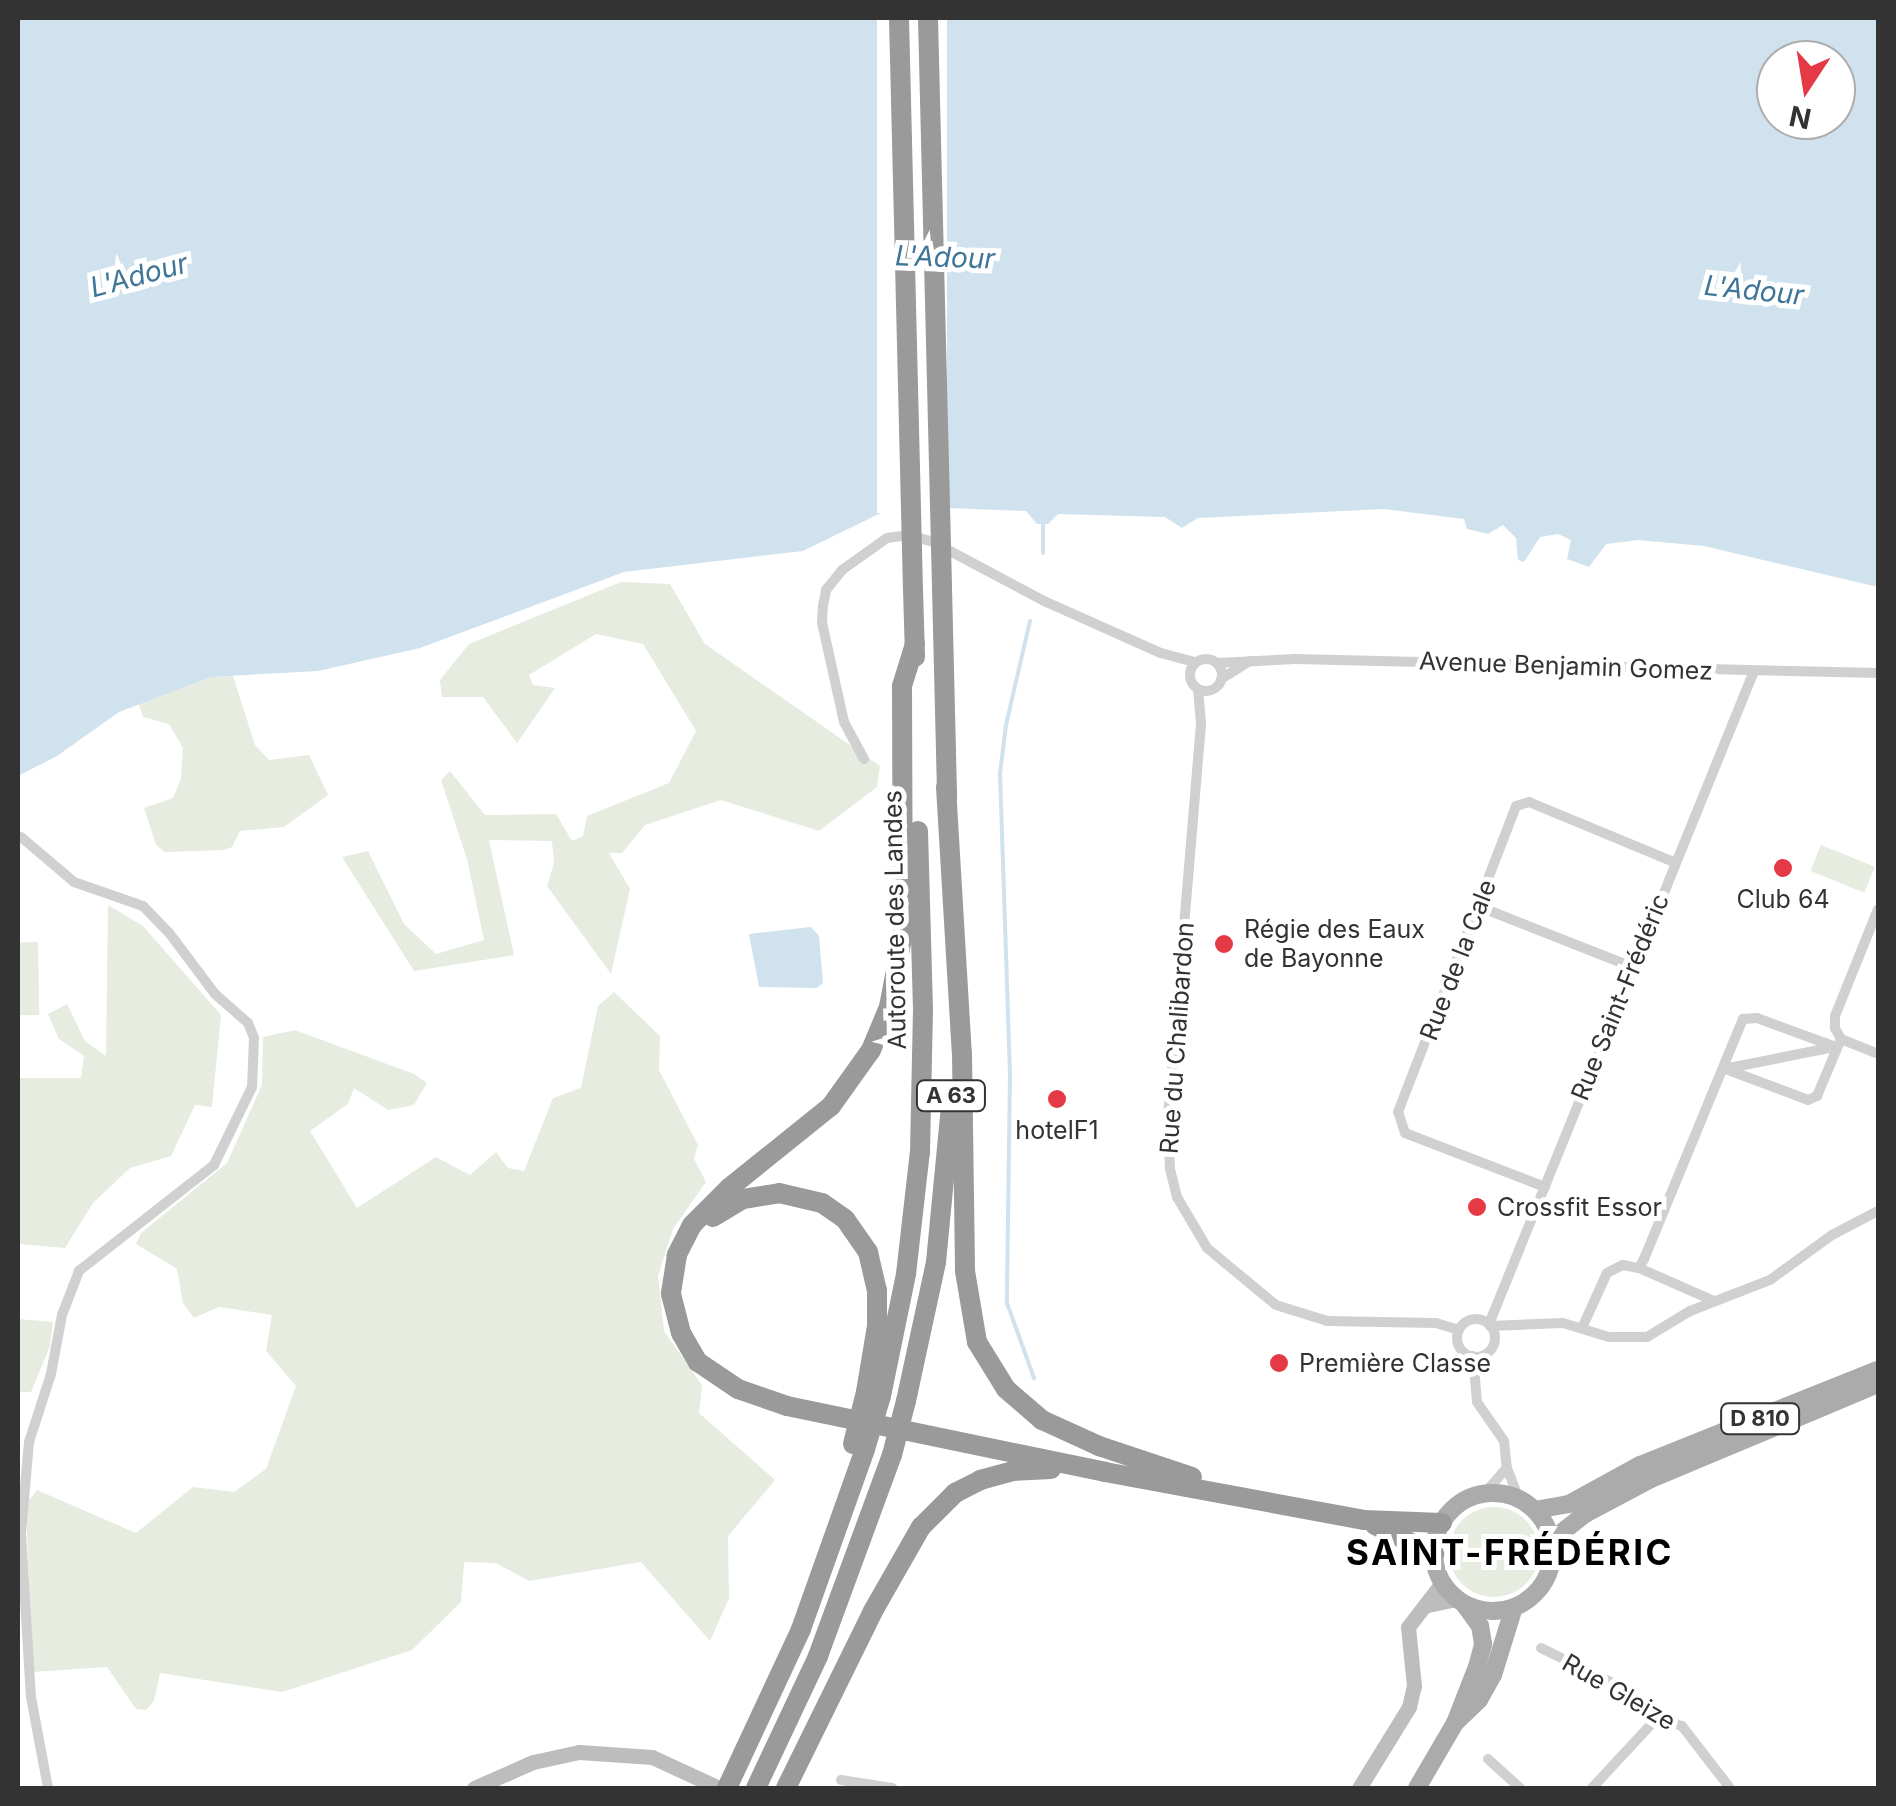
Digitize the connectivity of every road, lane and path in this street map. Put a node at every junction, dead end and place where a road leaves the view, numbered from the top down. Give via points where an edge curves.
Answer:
1 (900, 18) edge
2 (928, 18) edge
3 (915, 644) junction
4 (1161, 653) junction
5 (1252, 659) junction
6 (1195, 662) junction
7 (1217, 663) junction
8 (1754, 670) junction
9 (1878, 673) edge
10 (1190, 676) junction
11 (1222, 680) junction
12 (1204, 690) junction
13 (864, 759) dead end
14 (946, 787) junction
15 (21, 837) dead end
16 (1674, 862) junction
17 (1480, 907) junction
18 (1878, 909) edge
19 (1632, 967) junction
20 (1838, 1043) junction
21 (1878, 1054) edge
22 (1723, 1068) junction
23 (1545, 1187) junction
24 (1878, 1212) edge
25 (677, 1255) junction
26 (1639, 1268) junction
27 (1714, 1301) junction
28 (1522, 1321) junction
29 (1489, 1325) junction
30 (1582, 1328) junction
31 (1458, 1330) junction
32 (1494, 1340) junction
33 (1473, 1356) junction
34 (1878, 1370) edge
35 (1878, 1384) edge
36 (874, 1394) junction
37 (1507, 1468) junction
38 (1106, 1472) junction
39 (1484, 1494) junction
40 (1260, 1499) junction
41 (1527, 1504) junction
42 (20, 1512) edge
43 (1364, 1520) junction
44 (1442, 1523) junction
45 (1552, 1540) junction
46 (1434, 1554) junction
47 (1442, 1583) junction
48 (1461, 1602) junction
49 (1428, 1605) junction
50 (1514, 1607) junction
51 (1541, 1648) dead end
52 (1657, 1718) junction
53 (1455, 1723) junction
54 (1488, 1758) dead end
55 (841, 1780) dead end
56 (48, 1788) edge
57 (474, 1788) edge
58 (723, 1788) edge
59 (756, 1788) edge
60 (786, 1788) edge
61 (892, 1788) edge
62 (1359, 1788) edge
63 (1417, 1788) edge
64 (1520, 1788) edge
65 (1592, 1788) edge
66 (1730, 1788) edge

1 - 3 highway, Autoroute des Landes / A 63, bridge
2 - 14 highway, A 63, bridge
3 - 25 highway via 902,686 903,933 881,1029 831,1106 710,1204
3 - 36 highway, Autoroute des Landes / A 63 via 920,1152 906,1274
4 - 6 street
4 - 10 street
4 - 13 street via 962,556 909,535 888,538 842,570 826,590 822,623 844,722
5 - 7 street, Avenue Benjamin Gomez
5 - 8 street, Avenue Benjamin Gomez
5 - 11 street
6 - 7 street
6 - 10 street
7 - 11 street
8 - 9 street, Avenue Benjamin Gomez
8 - 16 street, Rue Saint-Frédéric
10 - 12 street
11 - 12 street
12 - 31 street, Rue du Chalibardon via 1168,1118 1177,1197 1206,1248 1276,1305 1327,1320 1436,1323
14 - 40 highway via 962,1053 966,1271 977,1342 1006,1389 1064,1433
14 - 59 highway, A 63, bridge via 952,1009 948,1160 936,1262 892,1456 826,1638
15 - 42 street via 74,882 143,906 215,994 248,1023 254,1038 252,1087 214,1166 79,1271 29,1442
16 - 17 street, Rue de la Cale via 1529,802 1516,806
16 - 19 street, Rue Saint-Frédéric
17 - 19 street
17 - 23 street, Rue de la Cale via 1398,1112 1406,1133
18 - 20 street via 1836,1016
19 - 23 street, Rue Saint-Frédéric
20 - 21 street
20 - 22 street
20 - 22 street via 1747,1017
20 - 22 street via 1817,1096 1808,1100
22 - 26 street
23 - 29 street, Rue Saint-Frédéric
24 - 27 street via 1832,1235 1770,1280
25 - 36 highway via 721,1210 753,1196 801,1196 834,1211 862,1241 874,1276
25 - 38 highway via 671,1294 682,1333 698,1362 738,1390
26 - 27 street
26 - 30 street via 1622,1264 1607,1273
27 - 30 street via 1647,1337 1609,1337
28 - 29 street
28 - 30 street
28 - 32 street
29 - 31 street via 1469,1320
29 - 32 street
31 - 33 street via 1459,1346
32 - 33 street via 1485,1354
33 - 37 street via 1476,1402 1504,1441
34 - 41 main road, D 810 via 1640,1465 1569,1504
35 - 45 main road, D 810 via 1651,1479
36 - 58 highway, Autoroute des Landes / A 63, bridge via 801,1629
37 - 39 street
37 - 41 street
38 - 40 highway
38 - 60 highway via 997,1474 955,1493 932,1513 894,1569
39 - 41 main road
39 - 44 main road via 1453,1509
40 - 43 highway
41 - 45 main road
42 - 56 street via 30,1686
43 - 44 highway
43 - 46 highway
44 - 46 main road
45 - 50 main road via 1548,1577
46 - 47 main road
47 - 48 main road
47 - 49 street
48 - 49 street
48 - 50 main road via 1484,1611
48 - 53 main road via 1480,1626 1483,1644
49 - 62 street via 1408,1627 1414,1686 1409,1706
50 - 53 main road via 1493,1675
51 - 52 street, Rue Gleize via 1623,1688
52 - 65 street
52 - 66 street, Rue Gleize via 1682,1726
53 - 63 main road
54 - 64 street
55 - 61 street
57 - 58 street via 563,1754 637,1756

